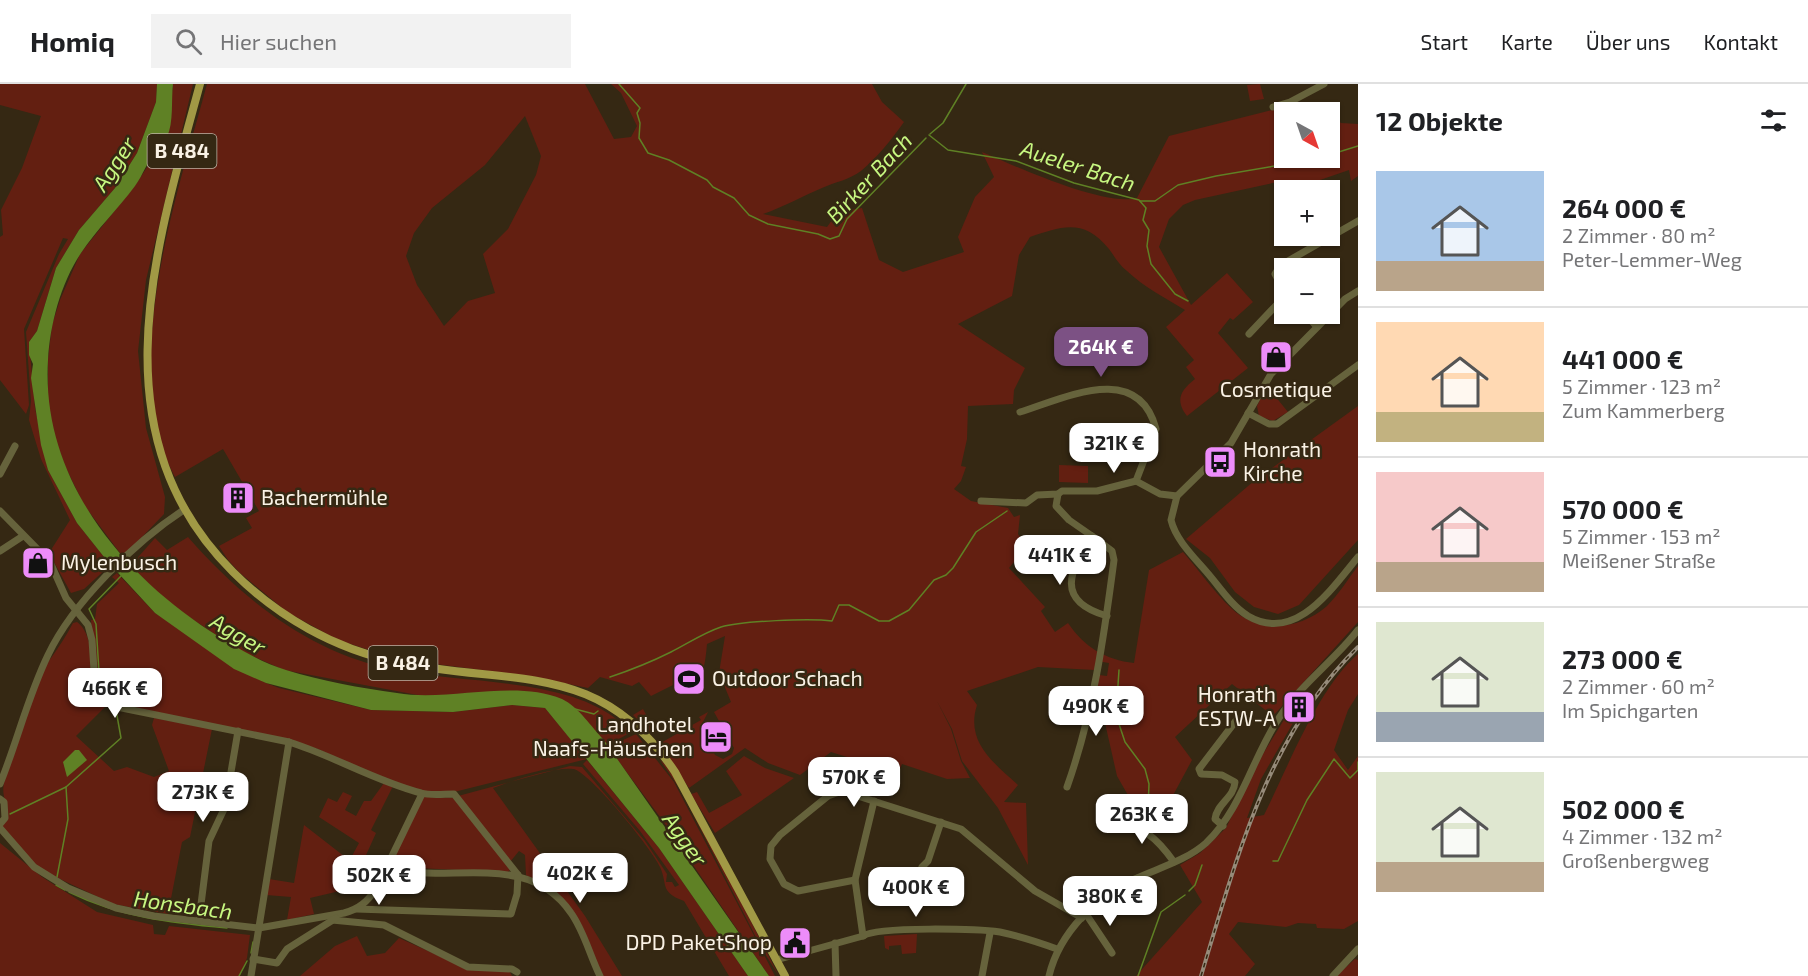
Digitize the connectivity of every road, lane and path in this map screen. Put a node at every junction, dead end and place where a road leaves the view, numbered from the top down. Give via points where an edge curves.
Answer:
1 (200, 84) edge
2 (1324, 84) edge
3 (1273, 107) dead end
4 (1358, 221) edge
5 (1293, 258) edge
6 (1358, 291) edge
7 (1274, 308) edge
8 (1314, 324) edge
9 (1317, 327) junction
10 (1250, 334) dead end
11 (1358, 365) edge
12 (1020, 412) dead end
13 (1248, 413) junction
14 (15, 446) dead end
15 (0, 474) edge
16 (1136, 481) junction
17 (1058, 494) junction
18 (1177, 496) junction
19 (981, 501) dead end
20 (185, 509) junction
21 (0, 511) edge
22 (23, 536) junction
23 (1092, 536) junction
24 (0, 551) edge
25 (1358, 557) edge
26 (75, 609) junction
27 (1107, 615) junction
28 (1358, 630) edge
29 (1238, 718) dead end
30 (238, 731) junction
31 (289, 742) junction
32 (0, 784) edge
33 (1067, 787) dead end
34 (422, 794) junction
35 (0, 799) edge
36 (874, 801) junction
37 (1114, 821) dead end
38 (941, 822) junction
39 (0, 826) edge
40 (1223, 826) junction
41 (1174, 862) junction
42 (922, 867) dead end
43 (386, 868) junction
44 (518, 875) junction
45 (855, 880) junction
46 (357, 909) junction
47 (344, 913) junction
48 (1084, 916) junction
49 (199, 920) junction
50 (332, 920) junction
51 (259, 928) junction
52 (990, 933) junction
53 (863, 936) junction
54 (835, 943) junction
55 (1057, 949) junction
56 (1358, 949) edge
57 (1112, 953) dead end
58 (253, 959) junction
59 (776, 960) junction
60 (517, 972) dead end
61 (251, 976) edge
62 (600, 976) edge
63 (785, 976) edge
64 (836, 976) edge
65 (982, 976) edge
66 (1049, 976) edge
67 (1333, 976) edge

1 - 20 main road, B 484 via 154,275 146,362 155,439
2 - 3 street
4 - 5 street
6 - 9 street
7 - 10 street
8 - 9 street
9 - 13 street via 1271,374
11 - 13 street via 1277,424
12 - 16 street via 1077,394 1108,390 1132,393 1148,410 1156,429
13 - 18 street via 1220,457
14 - 15 street
16 - 17 street
16 - 18 street via 1160,494
17 - 19 street via 1037,495 1026,503
17 - 23 street via 1056,506 1060,511
18 - 25 street via 1171,520 1176,534 1233,603 1254,618 1282,622 1306,613 1324,599
20 - 26 street via 134,551
20 - 59 main road, B 484 via 207,542 248,587 320,636 399,663 573,688 625,716 654,742 675,772
21 - 22 street
22 - 24 street
22 - 26 street via 50,562
23 - 27 street via 1114,553
23 - 27 street via 1074,565 1072,587 1080,604
26 - 30 street via 91,632 95,685 112,706
26 - 32 street via 48,654
27 - 33 street via 1079,753
28 - 40 street via 1279,717
29 - 40 street via 1199,769 1201,774 1222,774 1235,782 1230,797 1215,814
30 - 31 street
30 - 49 street via 225,807 209,842
31 - 34 street via 364,775
31 - 51 street
34 - 43 street
34 - 44 street via 454,794
35 - 39 street via 4,802 4,818
36 - 38 street
36 - 45 street
36 - 45 street via 842,791 835,793 771,846 772,865 789,888 807,891
37 - 41 street via 1143,829
38 - 42 street via 928,861
38 - 48 street via 969,834 1035,891
39 - 49 street via 34,867 68,888 116,908
40 - 41 street via 1203,845
41 - 48 street via 1114,889
43 - 44 street
43 - 46 street via 376,889
44 - 46 street via 511,914
44 - 62 street via 557,897 572,914
45 - 53 street
46 - 47 street
47 - 50 street
47 - 51 street
48 - 55 street
48 - 57 street
49 - 51 street
50 - 58 street via 287,949 277,963
50 - 60 street via 384,925 468,967
51 - 58 street
52 - 53 street via 962,928 897,929 869,931
52 - 55 street
52 - 65 street
53 - 54 street
54 - 59 street
54 - 64 street
55 - 66 street
56 - 67 street
58 - 61 street
59 - 63 main road, B 484

